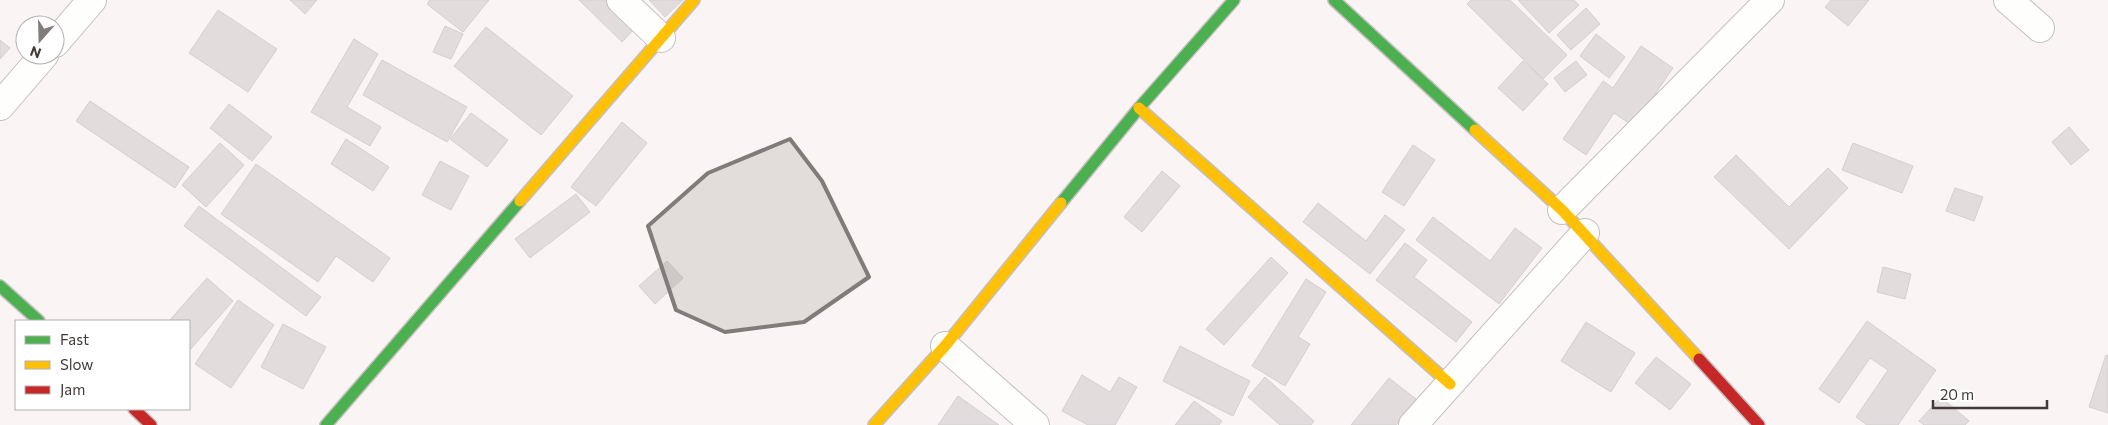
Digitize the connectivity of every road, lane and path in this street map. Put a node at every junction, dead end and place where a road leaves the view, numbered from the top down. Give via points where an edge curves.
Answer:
1 (92, 0) edge
2 (621, 0) edge
3 (694, 0) edge
4 (1234, 0) edge
5 (1334, 0) edge
6 (1770, 0) edge
7 (2008, 0) edge
8 (2040, 28) dead end
9 (65, 31) edge
10 (661, 38) junction
11 (35, 65) edge
12 (0, 106) edge
13 (1139, 108) junction
14 (1562, 210) junction
15 (1585, 233) junction
16 (0, 286) edge
17 (38, 320) edge
18 (945, 346) junction
19 (1450, 384) junction
20 (135, 410) edge
21 (151, 425) edge
22 (326, 425) edge
23 (874, 425) edge
24 (1035, 425) edge
25 (1413, 425) edge
26 (1759, 425) edge

1 - 9 street
2 - 10 street
3 - 10 street
4 - 13 street
5 - 14 street
6 - 14 street
7 - 8 street
10 - 22 street
11 - 12 street
13 - 18 street
13 - 19 street
14 - 15 street
15 - 19 street
15 - 26 street
16 - 17 street
18 - 23 street
18 - 24 street
19 - 25 street
20 - 21 street

